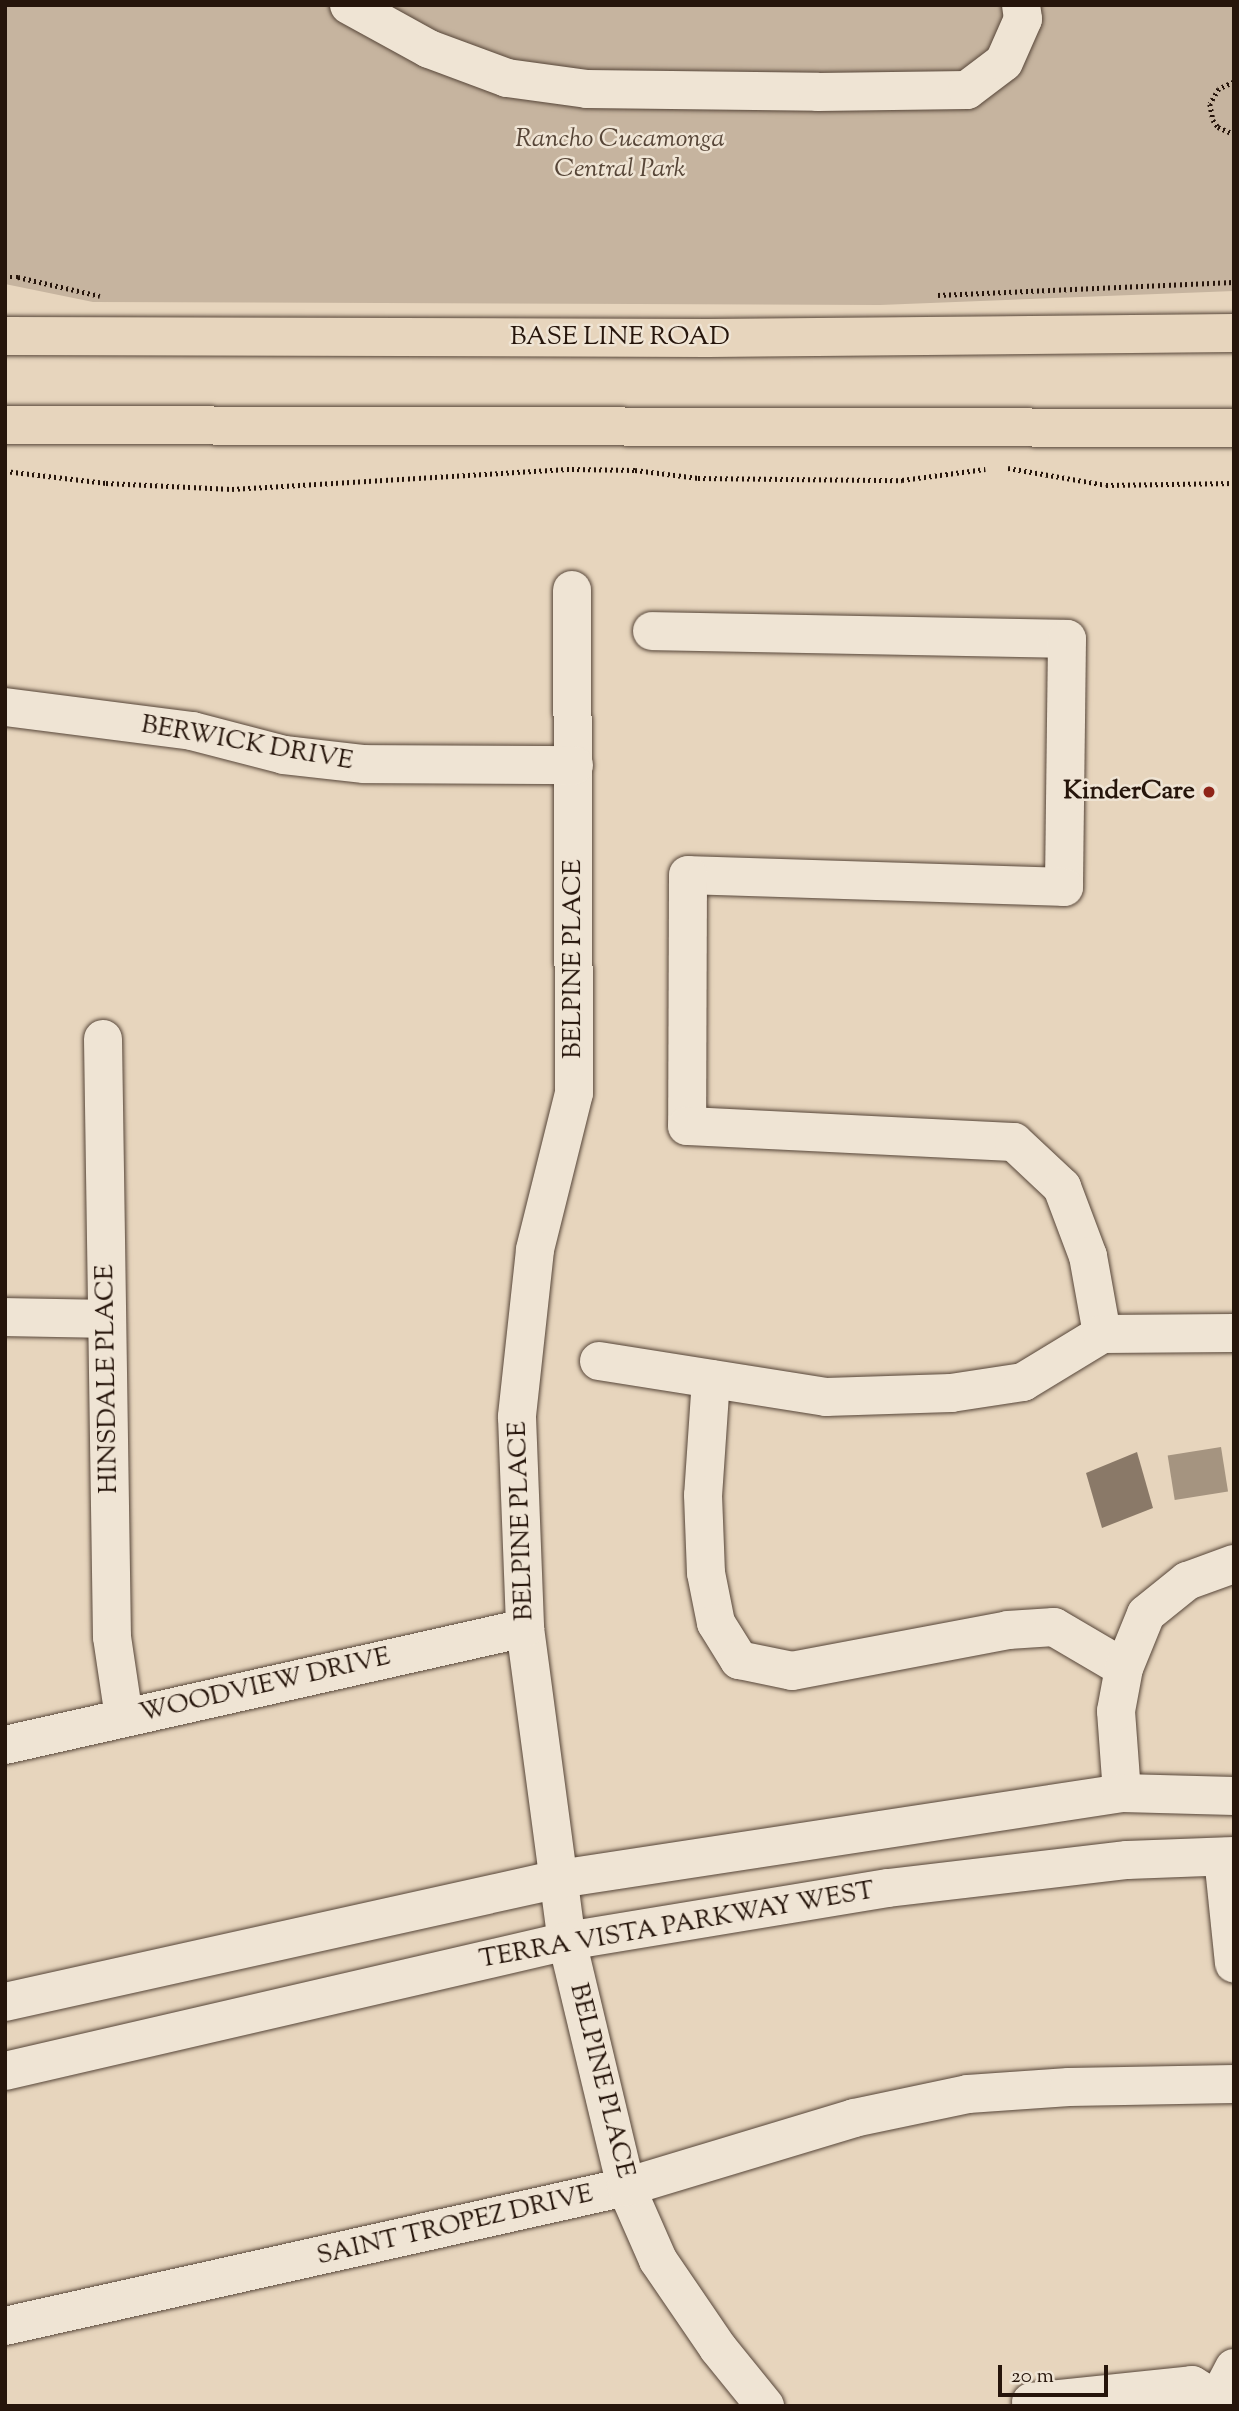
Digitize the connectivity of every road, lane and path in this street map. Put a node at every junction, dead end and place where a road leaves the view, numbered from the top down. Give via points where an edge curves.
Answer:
1 (349, 5) edge
2 (1021, 5) edge
3 (1234, 82) edge
4 (1234, 134) edge
5 (5, 277) edge
6 (1234, 282) edge
7 (931, 295) dead end
8 (114, 296) dead end
9 (1234, 333) edge
10 (5, 337) edge
11 (5, 425) edge
12 (1234, 428) edge
13 (990, 468) dead end
14 (999, 468) dead end
15 (5, 471) edge
16 (1234, 483) edge
17 (572, 590) dead end
18 (652, 631) dead end
19 (5, 707) edge
20 (574, 765) junction
21 (103, 1039) dead end
22 (5, 1317) edge
23 (106, 1319) junction
24 (1234, 1333) edge
25 (1102, 1335) junction
26 (599, 1362) dead end
27 (711, 1379) junction
28 (1234, 1564) edge
29 (525, 1628) junction
30 (1124, 1668) junction
31 (124, 1717) junction
32 (5, 1745) edge
33 (1122, 1794) junction
34 (1234, 1796) edge
35 (1228, 1856) edge
36 (559, 1879) junction
37 (567, 1941) junction
38 (1234, 1963) edge
39 (5, 2002) edge
40 (5, 2071) edge
41 (1234, 2084) edge
42 (626, 2188) junction
43 (5, 2326) edge
44 (1222, 2391) edge
45 (1031, 2402) dead end
46 (765, 2406) edge

1 - 2 street via 429,49 507,78 587,89 792,92 967,90 1004,62 1023,19
3 - 4 path via 1213,96 1210,112 1218,127
5 - 8 path
6 - 7 path
9 - 10 main road, BASE LINE ROAD
11 - 12 main road
13 - 15 path via 902,480 698,478 572,469 232,489 106,483
14 - 16 path via 1106,485
17 - 20 street, BELPINE PLACE
18 - 25 street via 1067,639 1064,887 688,875 687,1126 1014,1142 1062,1187 1088,1256
19 - 20 street, BERWICK DRIVE via 192,731 285,755 364,764
20 - 29 street, BELPINE PLACE via 574,1093 535,1250 517,1417
21 - 23 street, HINSDALE PLACE
22 - 23 street
23 - 31 street, HINSDALE PLACE via 112,1637
24 - 25 street
25 - 27 street via 1023,1382 951,1393 826,1397
26 - 27 street
27 - 30 street via 703,1495 706,1573 716,1623 739,1660 792,1671 1008,1630 1054,1627
28 - 30 street via 1187,1581 1146,1614
29 - 31 street, WOODVIEW DRIVE
29 - 36 street, BELPINE PLACE
30 - 33 street via 1116,1711
31 - 32 street, WOODVIEW DRIVE
33 - 34 street
33 - 36 street
35 - 37 street, TERRA VISTA PARKWAY WEST via 1127,1860 888,1888
35 - 38 street
36 - 37 street, BELPINE PLACE
36 - 39 street
37 - 40 street, TERRA VISTA PARKWAY WEST
37 - 42 street, BELPINE PLACE
41 - 42 street, SAINT TROPEZ DRIVE via 968,2094 853,2118
42 - 43 street, SAINT TROPEZ DRIVE
42 - 46 street, BELPINE PLACE via 658,2260 718,2348
44 - 45 street via 1192,2385

